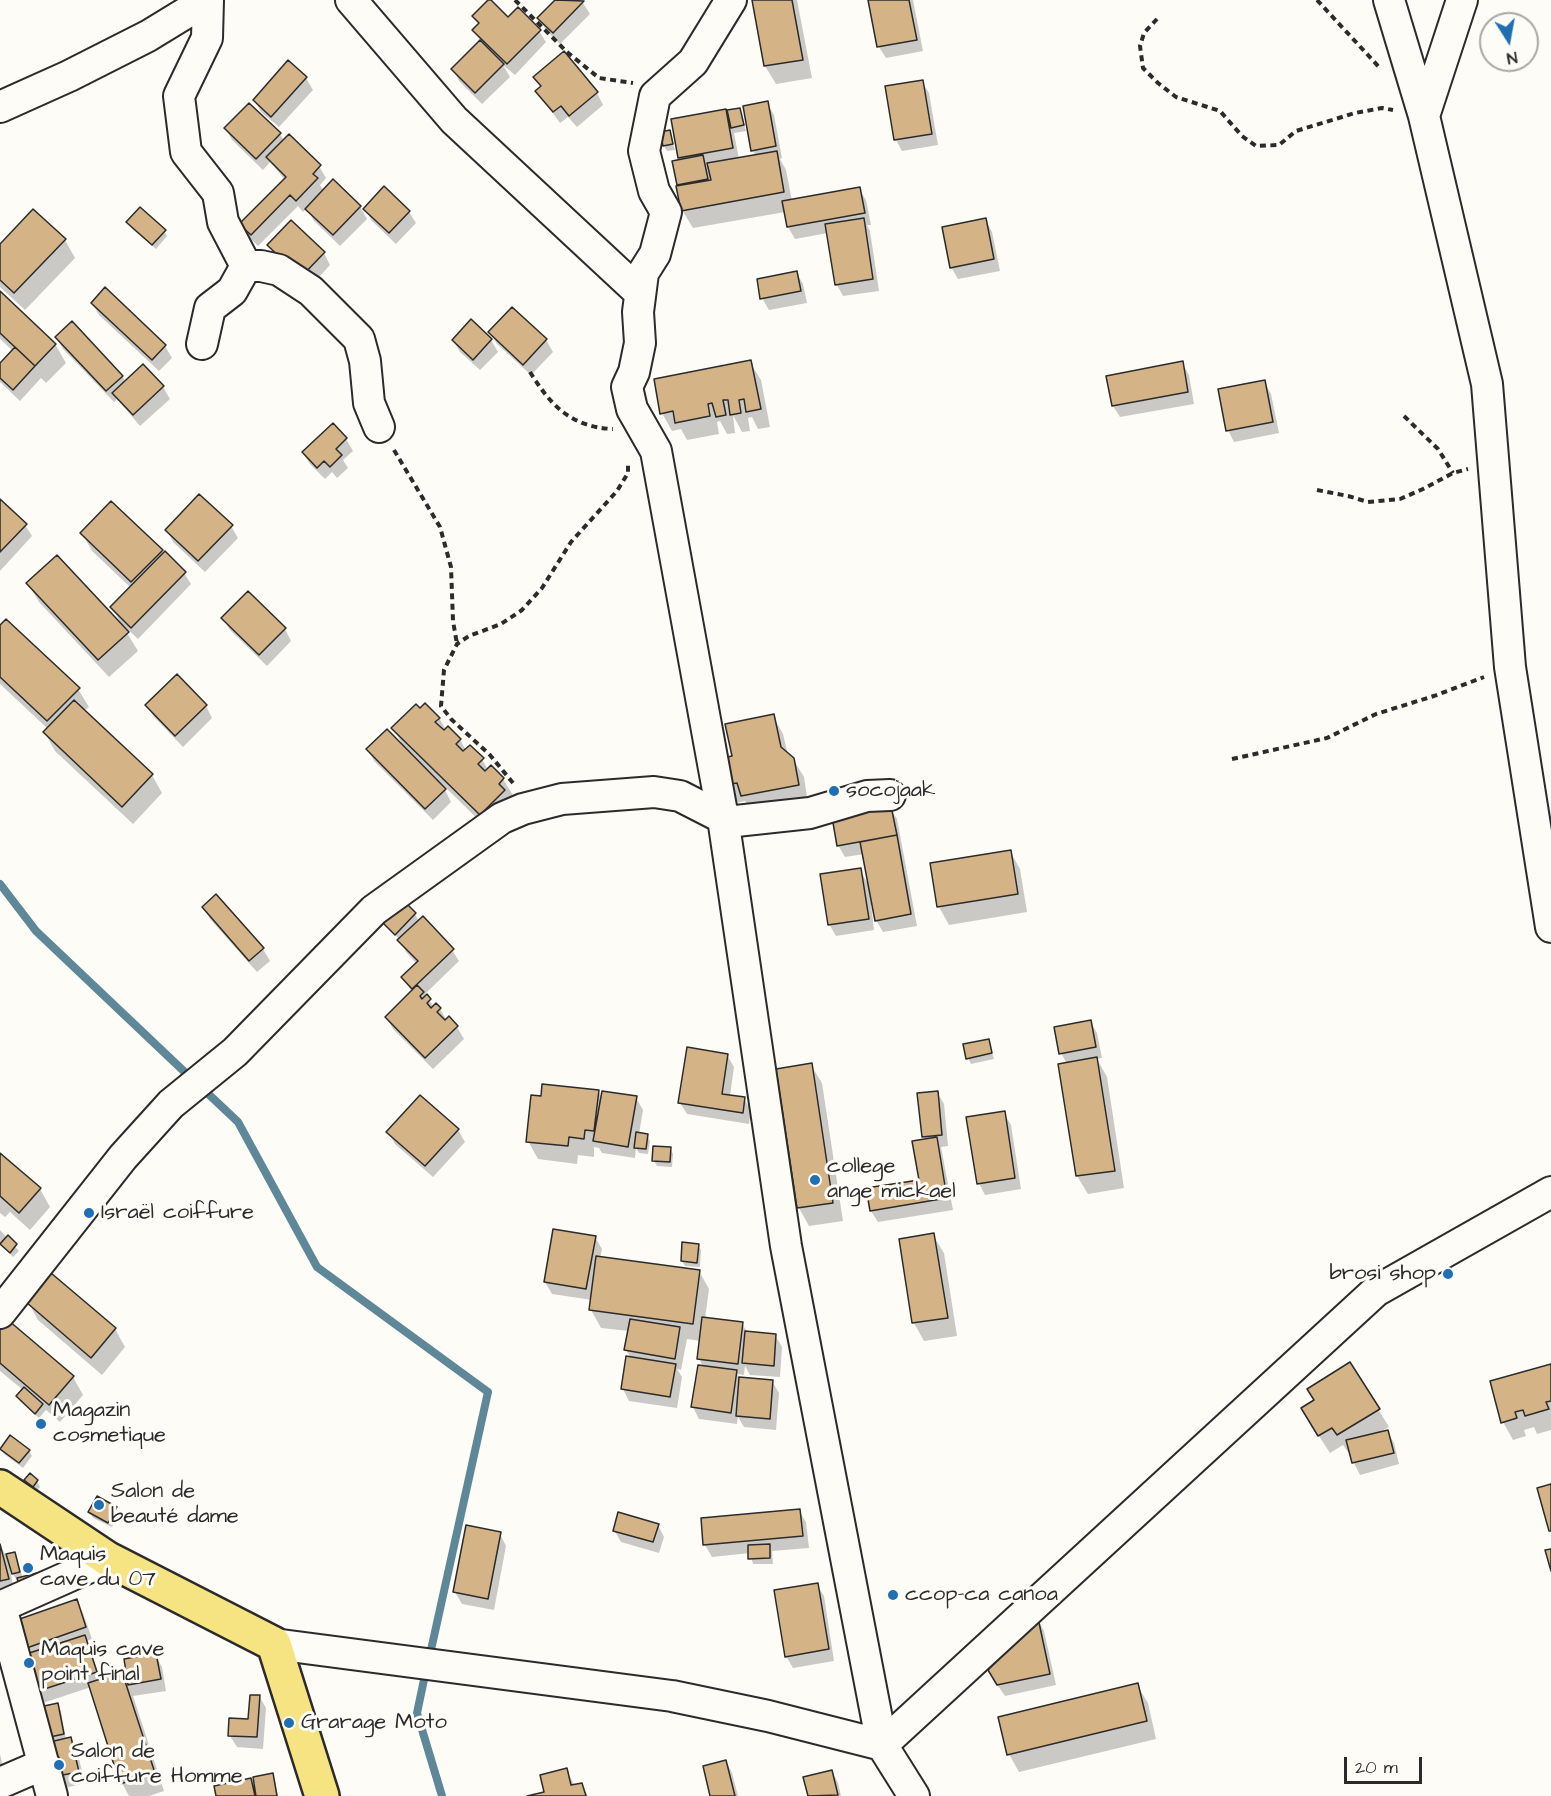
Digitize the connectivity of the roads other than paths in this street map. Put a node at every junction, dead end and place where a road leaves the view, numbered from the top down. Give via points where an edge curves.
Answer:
1 (207, 0) edge
2 (351, 0) edge
3 (731, 0) edge
4 (1389, 0) edge
5 (1462, 0) edge
6 (0, 107) edge
7 (1424, 116) junction
8 (246, 266) junction
9 (640, 293) junction
10 (202, 344) dead end
11 (379, 427) road end
12 (890, 795) dead end
13 (723, 818) junction
14 (1551, 927) edge
15 (1551, 1192) edge
16 (0, 1313) edge
17 (0, 1487) edge
18 (108, 1559) junction
19 (0, 1607) edge
20 (274, 1644) junction
21 (882, 1745) junction
22 (44, 1764) junction
23 (0, 1783) edge
24 (52, 1796) edge
25 (322, 1796) edge
26 (914, 1796) edge

1 - 6 street via 148,36
1 - 8 street via 207,38 178,96 186,152 218,193 223,222
2 - 9 street via 454,120
3 - 9 street via 693,62 656,96 644,151 654,191 666,212 655,254 642,273
4 - 7 street
5 - 7 street
7 - 14 street via 1487,384 1510,667
8 - 10 street via 232,291 210,308
8 - 11 street via 261,266 287,275 311,291 359,339 369,403
9 - 13 street via 640,343 627,387 632,409 656,452
12 - 13 street via 867,796 810,813 736,821
13 - 16 street via 680,796 654,792 562,799 502,818 374,910 235,1052 171,1104 123,1157
13 - 21 street via 786,1246
15 - 21 street via 1376,1291
17 - 18 main road
18 - 19 street
18 - 20 main road
19 - 22 street
20 - 21 street via 672,1696
20 - 25 main road
21 - 26 street
22 - 23 street
22 - 24 street

